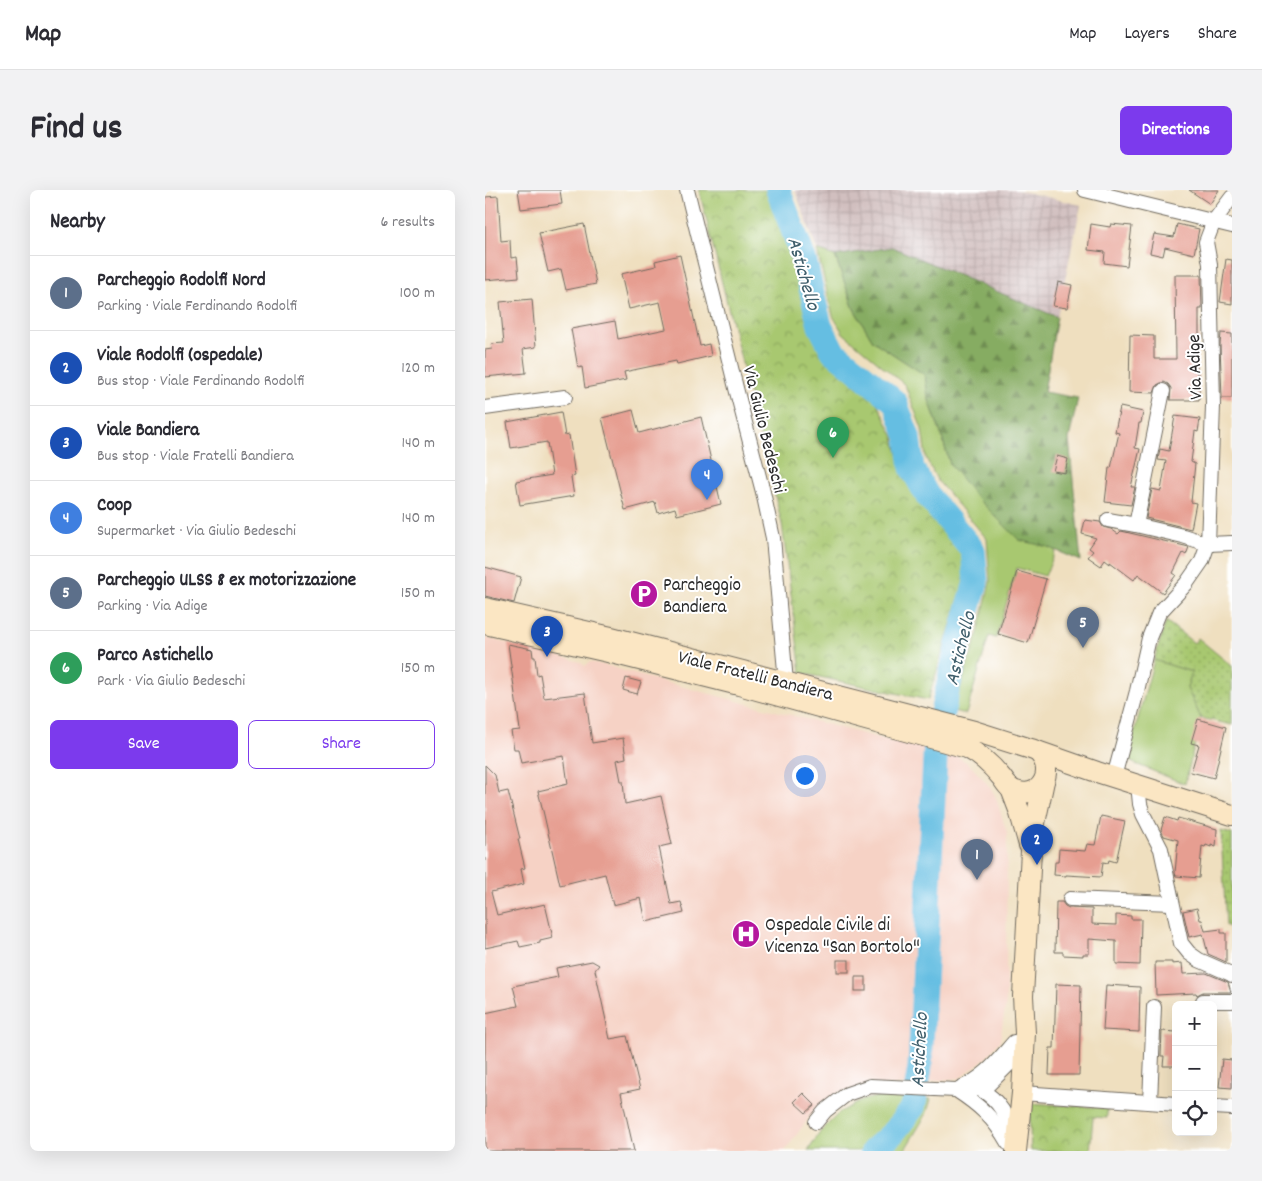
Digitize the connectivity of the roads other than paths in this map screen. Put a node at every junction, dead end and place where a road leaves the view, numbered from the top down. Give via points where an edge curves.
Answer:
1 (687, 190) edge
2 (1094, 191) edge
3 (1232, 197) edge
4 (1214, 222) junction
5 (1232, 226) edge
6 (1163, 391) dead end
7 (565, 396) dead end
8 (485, 408) edge
9 (1108, 520) dead end
10 (1136, 525) junction
11 (1232, 543) edge
12 (1208, 544) junction
13 (485, 608) edge
14 (485, 624) edge
15 (786, 682) junction
16 (919, 725) junction
17 (953, 734) junction
18 (1031, 749) junction
19 (1106, 774) junction
20 (1045, 778) junction
21 (1007, 784) junction
22 (1138, 784) junction
23 (1232, 815) edge
24 (1031, 851) junction
25 (1070, 899) dead end
26 (1172, 903) junction
27 (1232, 975) edge
28 (1217, 1001) edge
29 (1232, 1001) edge
30 (1155, 1007) dead end
31 (1017, 1045) junction
32 (979, 1089) junction
33 (956, 1090) junction
34 (1022, 1093) junction
35 (1150, 1102) junction
36 (1172, 1104) edge
37 (1217, 1107) edge
38 (1232, 1108) edge
39 (1009, 1119) junction
40 (816, 1122) dead end
41 (1013, 1147) edge

1 - 15 street, Via Giulio Bedeschi via 773,538
2 - 4 street
3 - 4 street, Via Adige
4 - 5 street
4 - 12 street, Via Adige via 1206,242 1213,406
6 - 10 street, Via Adige
7 - 8 street
9 - 10 street
10 - 12 street
11 - 12 street
12 - 19 street, Via Adige via 1186,584 1159,613 1149,638 1137,691
13 - 15 main road, Viale Fratelli Bandiera
14 - 16 main road, Viale Fratelli Bandiera
15 - 16 main road, Viale Fratelli Bandiera
16 - 17 main road, Viale Fratelli Bandiera
17 - 18 main road, Viale Fratelli Bandiera
17 - 21 main road, Viale Fratelli Bandiera
18 - 19 main road, Viale Fratelli Bandiera
18 - 20 main road via 1045,762
18 - 21 main road via 1018,748 1005,757 1001,772
19 - 20 main road, Viale Fratelli Bandiera
19 - 22 main road, Viale Fratelli Bandiera
20 - 21 main road, Viale Fratelli Bandiera via 1030,792 1017,792
20 - 24 main road
21 - 24 main road via 1019,810
22 - 23 main road, Viale Fratelli Bandiera
22 - 26 street via 1143,814 1161,848
24 - 31 main road
25 - 26 street
26 - 27 street via 1181,943 1189,953
28 - 29 street
30 - 35 street
31 - 32 street via 988,1085
31 - 33 street via 984,1075
31 - 34 main road
31 - 39 main road
32 - 33 street
32 - 39 street via 1000,1106
33 - 40 street via 870,1086 847,1094
33 - 41 street via 979,1106
34 - 35 street
34 - 41 main road
35 - 36 street
37 - 38 street
39 - 41 main road

